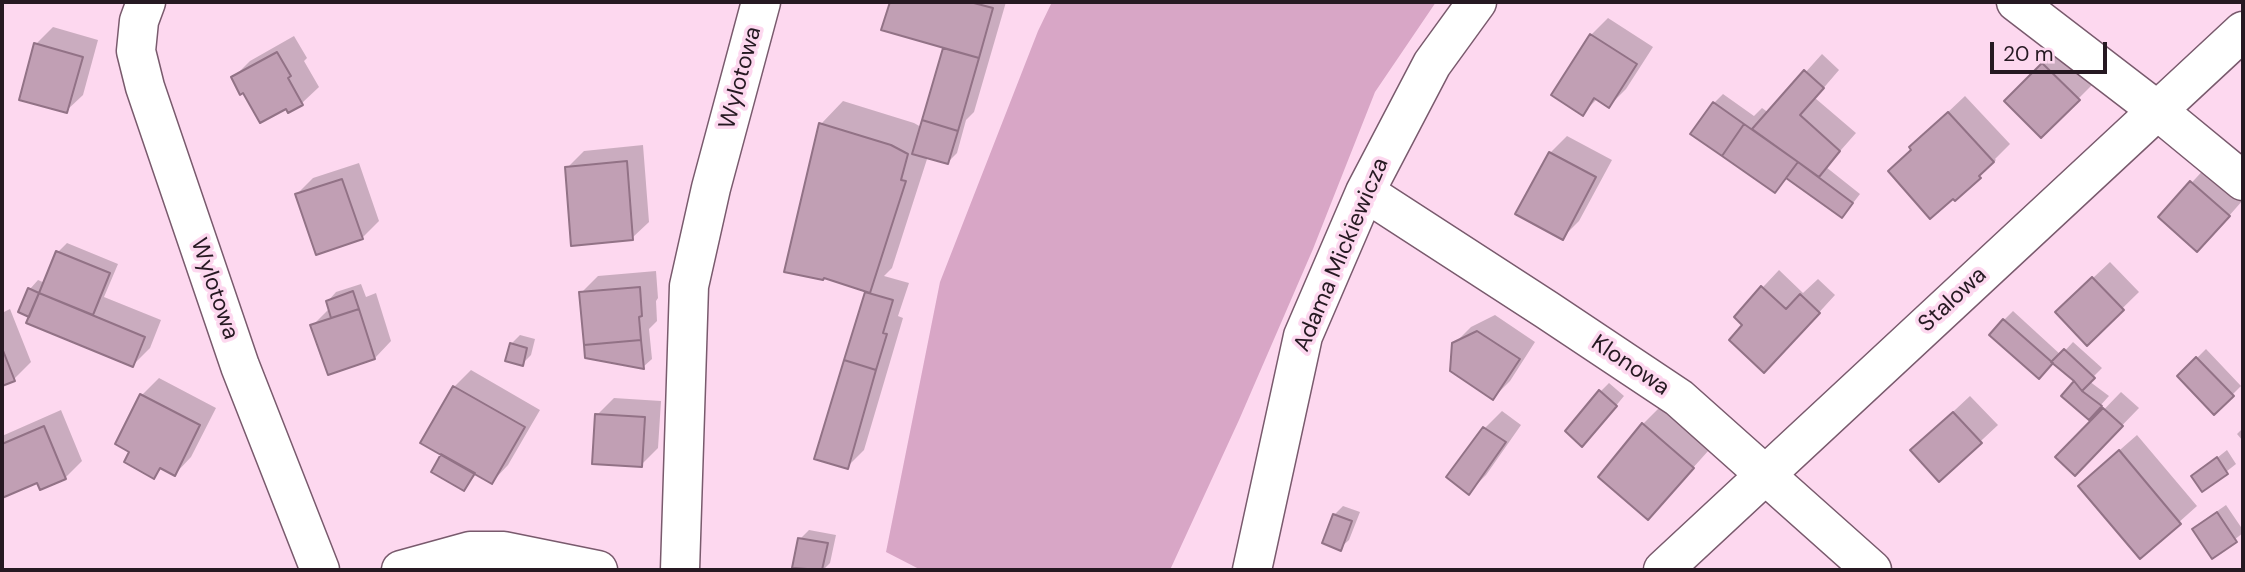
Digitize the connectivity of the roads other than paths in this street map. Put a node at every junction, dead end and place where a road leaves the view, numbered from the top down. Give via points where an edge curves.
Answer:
1 (146, 2) edge
2 (761, 2) edge
3 (1477, 2) edge
4 (2016, 2) edge
5 (2243, 31) edge
6 (2158, 111) junction
7 (2243, 181) edge
8 (1365, 192) junction
9 (1765, 474) junction
10 (320, 570) edge
11 (401, 570) edge
12 (598, 570) edge
13 (680, 570) edge
14 (1252, 570) edge
15 (1663, 570) edge
16 (1872, 570) edge

1 - 10 street, Wylotowa via 136,51 145,87 240,366
2 - 13 street, Wylotowa via 689,286
3 - 8 street, Adama Mickiewicza via 1432,64
4 - 6 street
5 - 6 street, Stalowa
6 - 7 street
6 - 9 street, Stalowa
8 - 9 street, Klonowa via 1679,398
8 - 14 street, Adama Mickiewicza via 1303,335
9 - 15 street, Stalowa
9 - 16 street, Klonowa
11 - 12 street via 470,551 504,551

